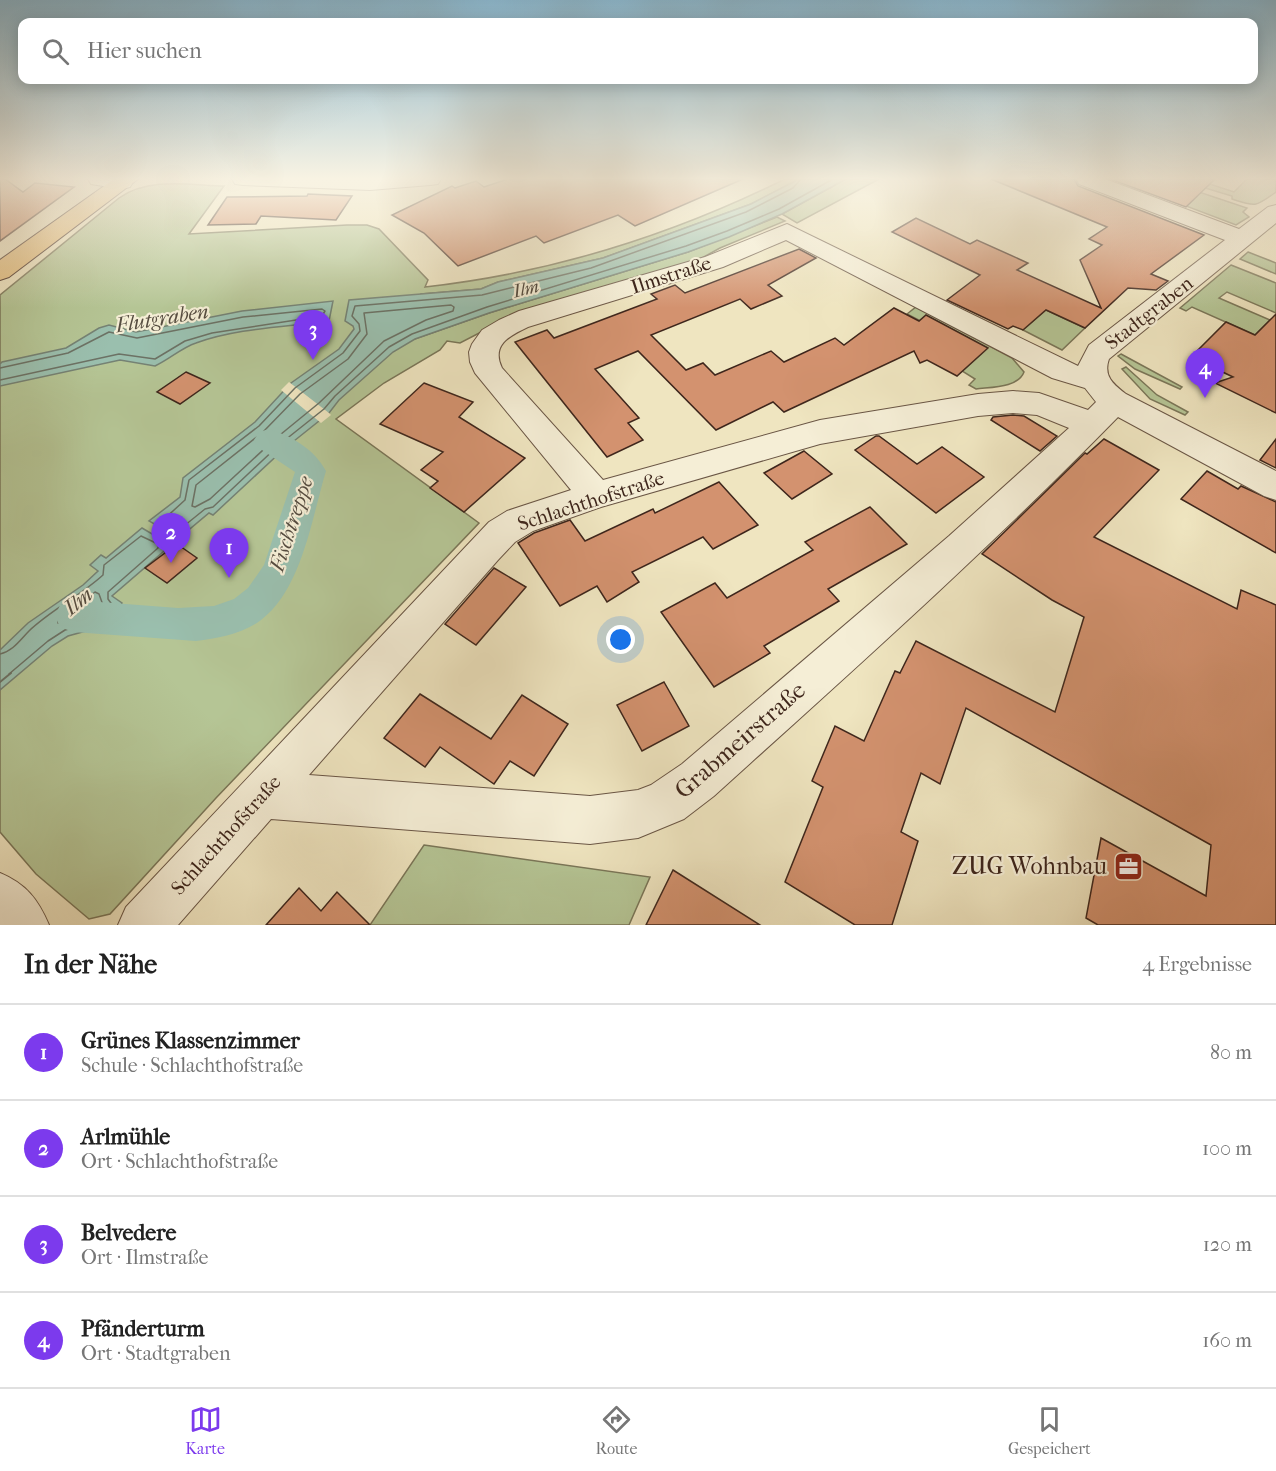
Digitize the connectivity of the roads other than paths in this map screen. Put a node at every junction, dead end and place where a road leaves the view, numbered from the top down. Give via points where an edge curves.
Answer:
1 (68, 222) edge
2 (1198, 222) edge
3 (1264, 222) edge
4 (1243, 240) junction
5 (0, 272) edge
6 (1100, 403) junction
7 (1276, 487) edge
8 (596, 495) junction
9 (262, 795) junction
10 (0, 898) edge
11 (23, 925) edge
12 (144, 925) edge

1 - 5 main road
2 - 4 street
3 - 4 street, Stadtgraben
4 - 6 street, Stadtgraben via 1099,352 1092,363
6 - 7 street
6 - 8 street, Schlachthofstraße via 1069,414 1039,404 978,405 820,432
6 - 8 street, Ilmstraße via 1062,371 787,231 714,262 529,317 504,328 485,344 481,353 490,373
6 - 9 street, Grabmeirstraße via 885,616 698,780 667,802 638,814 590,820
8 - 9 street, Schlachthofstraße via 520,521 502,532
9 - 12 street, Schlachthofstraße
10 - 11 street

